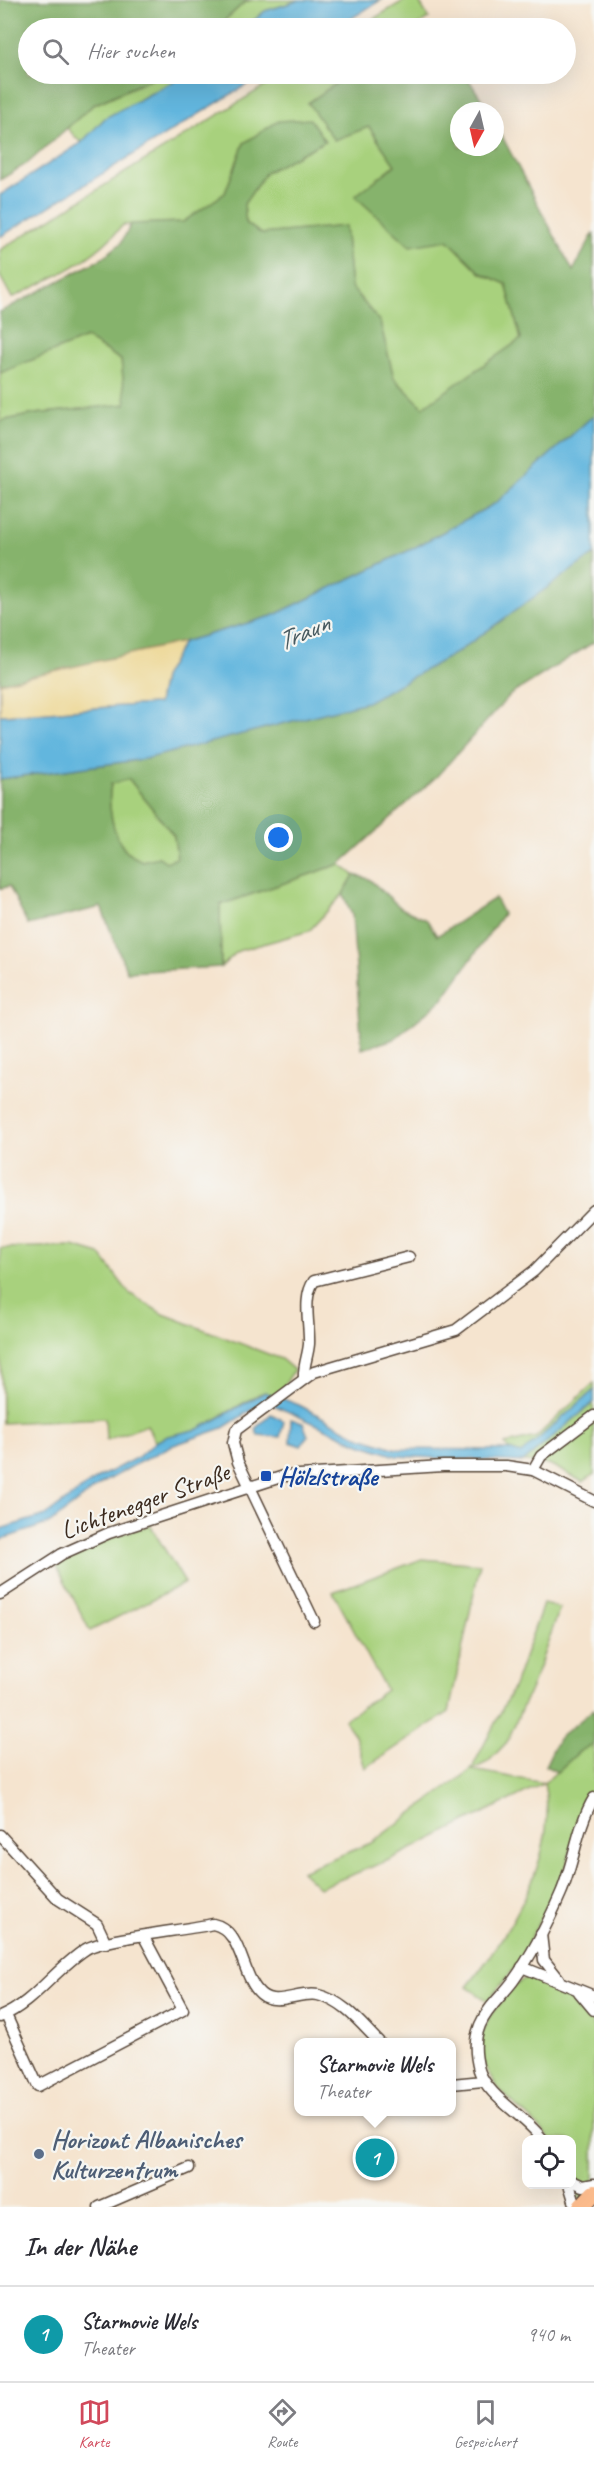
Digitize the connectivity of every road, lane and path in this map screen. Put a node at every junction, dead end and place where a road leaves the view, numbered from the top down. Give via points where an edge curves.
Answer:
1 (594, 1210) edge
2 (408, 1257) dead end
3 (304, 1378) junction
4 (594, 1416) edge
5 (533, 1470) junction
6 (249, 1486) junction
7 (594, 1501) edge
8 (0, 1594) edge
9 (314, 1621) dead end
10 (594, 1798) edge
11 (0, 1835) edge
12 (541, 1934) junction
13 (144, 1937) junction
14 (106, 1943) junction
15 (544, 1960) junction
16 (525, 1962) junction
17 (562, 1982) junction
18 (579, 1992) junction
19 (594, 1996) edge
20 (594, 2010) edge
21 (3, 2016) edge
22 (374, 2038) edge
23 (483, 2081) junction
24 (456, 2084) edge
25 (539, 2135) edge
26 (189, 2168) dead end
27 (576, 2184) edge
28 (594, 2184) edge
29 (572, 2189) edge
30 (594, 2193) edge
31 (99, 2207) edge
32 (576, 2207) edge
33 (581, 2207) edge

1 - 3 street via 534,1271 456,1330 326,1367
2 - 3 street via 314,1281 308,1296 309,1345
3 - 6 street via 236,1430 235,1452
4 - 5 street via 541,1456
5 - 6 street, Lichtenegger Straße via 443,1466 319,1472
5 - 7 street, Lichtenegger Straße
6 - 8 street, Lichtenegger Straße via 109,1533 62,1554
6 - 9 street
10 - 12 street via 569,1873
11 - 14 street via 58,1899 97,1924
12 - 15 street
12 - 16 street
13 - 14 street
13 - 21 street via 183,2010 38,2086
13 - 22 street via 218,1926 232,1939 262,1996 278,2000 312,1994 329,1999
14 - 21 street via 88,1948
15 - 16 street
15 - 17 street
16 - 17 street
16 - 23 street via 481,2023 476,2047
17 - 18 street
18 - 19 street
18 - 20 street
23 - 24 street
23 - 25 street
26 - 31 street
27 - 28 street
29 - 32 street
30 - 33 main road

